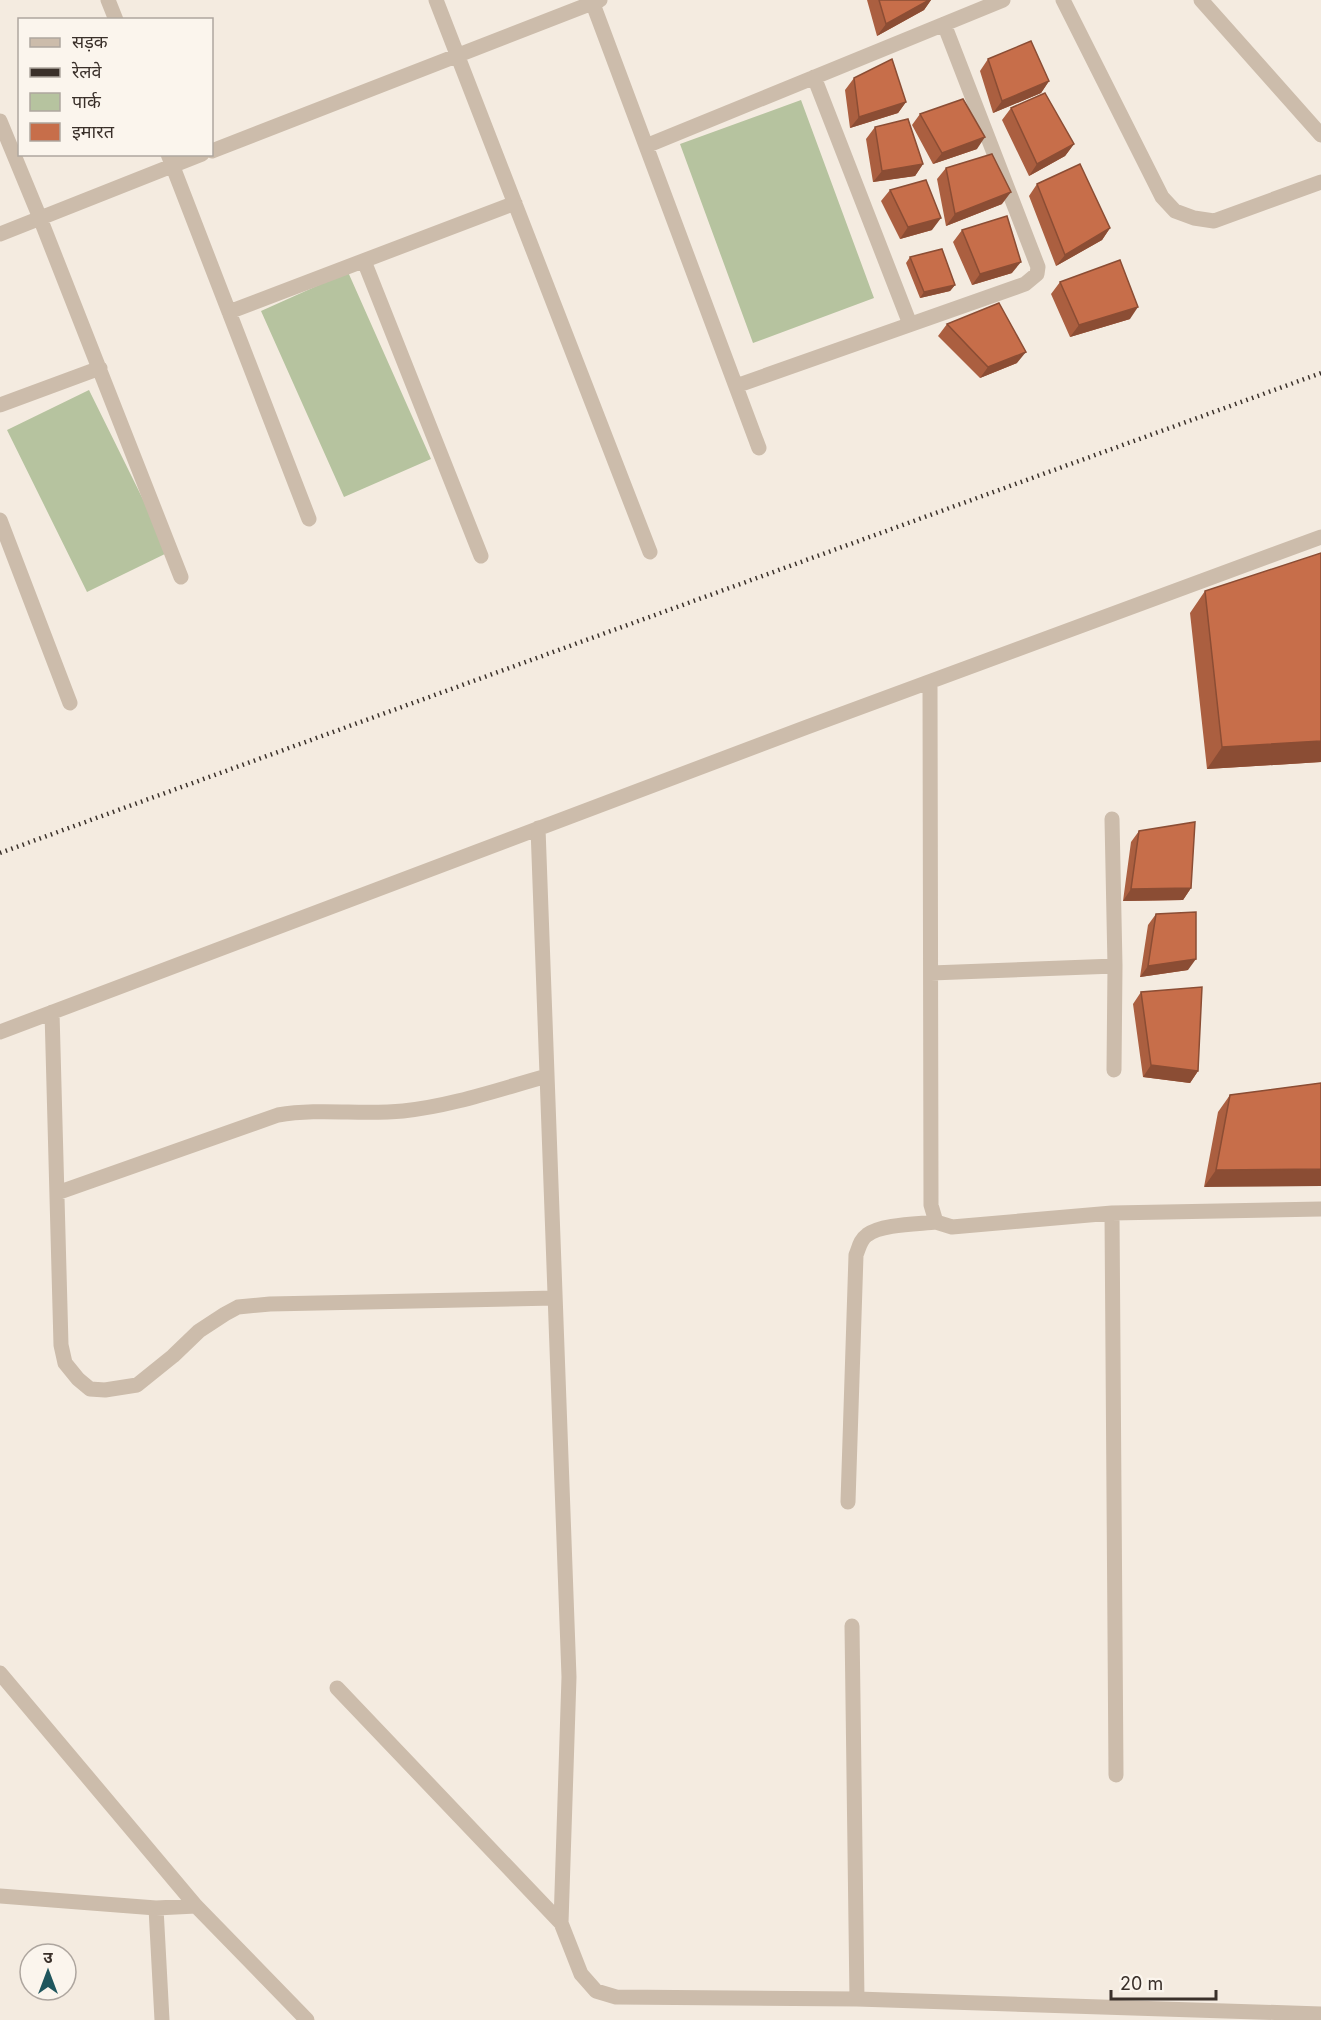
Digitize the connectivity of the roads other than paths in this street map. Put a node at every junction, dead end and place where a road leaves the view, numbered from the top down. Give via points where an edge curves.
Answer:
1 (108, 0) edge
2 (436, 0) edge
3 (1003, 0) edge
4 (1063, 0) edge
5 (1201, 0) edge
6 (597, 2) edge
7 (115, 18) edge
8 (944, 24) junction
9 (457, 55) junction
10 (814, 77) junction
11 (0, 121) edge
12 (1321, 135) edge
13 (646, 146) junction
14 (213, 151) edge
15 (191, 156) edge
16 (170, 160) edge
17 (1321, 182) edge
18 (515, 202) junction
19 (40, 218) junction
20 (0, 234) edge
21 (364, 261) junction
22 (229, 312) junction
23 (910, 324) junction
24 (99, 368) junction
25 (736, 386) junction
26 (0, 405) edge
27 (759, 448) dead end
28 (309, 519) dead end
29 (0, 520) edge
30 (1321, 537) edge
31 (650, 552) dead end
32 (481, 556) dead end
33 (181, 577) dead end
34 (930, 682) junction
35 (69, 703) dead end
36 (1112, 819) dead end
37 (538, 828) junction
38 (1114, 966) junction
39 (931, 973) junction
40 (52, 1012) junction
41 (0, 1032) edge
42 (1113, 1070) dead end
43 (547, 1076) junction
44 (57, 1193) junction
45 (1321, 1209) edge
46 (1112, 1213) junction
47 (936, 1222) junction
48 (555, 1298) junction
49 (848, 1502) dead end
50 (852, 1626) dead end
51 (0, 1673) edge
52 (337, 1688) dead end
53 (1116, 1775) dead end
54 (0, 1896) edge
55 (196, 1906) junction
56 (156, 1908) junction
57 (561, 1923) junction
58 (857, 1999) junction
59 (1321, 2014) edge
60 (162, 2020) edge
61 (307, 2020) edge

1 - 7 street
2 - 9 street
3 - 8 street
4 - 17 street via 1162,197 1174,211 1214,221
5 - 12 street
6 - 9 street
6 - 13 street
8 - 10 street
8 - 23 street via 1038,267 1037,274 1025,284
9 - 14 street
9 - 18 street
10 - 13 street
10 - 23 street
11 - 19 street
13 - 25 street
15 - 16 street
16 - 19 street
16 - 22 street
18 - 21 street
18 - 31 street
19 - 20 street
19 - 24 street
21 - 22 street
21 - 32 street
22 - 28 street
23 - 25 street
24 - 26 street
24 - 33 street
25 - 27 street
29 - 35 street
30 - 34 street
34 - 37 street
34 - 39 street
36 - 38 street
37 - 40 street
37 - 43 street
38 - 39 street
38 - 42 street
39 - 47 street via 931,1205
40 - 41 street
40 - 44 street
43 - 44 street via 431,1107 278,1115
43 - 48 street
44 - 48 street via 60,1344 65,1363 90,1389 136,1384 199,1331 238,1307
45 - 46 street
46 - 47 street via 952,1227
46 - 53 street
47 - 49 street via 867,1234 856,1255
48 - 57 street via 569,1677
50 - 58 street
51 - 55 street
52 - 57 street
54 - 56 street
55 - 56 street
55 - 61 street
56 - 60 street
57 - 58 street via 581,1974 596,1991 616,1997
58 - 59 street

